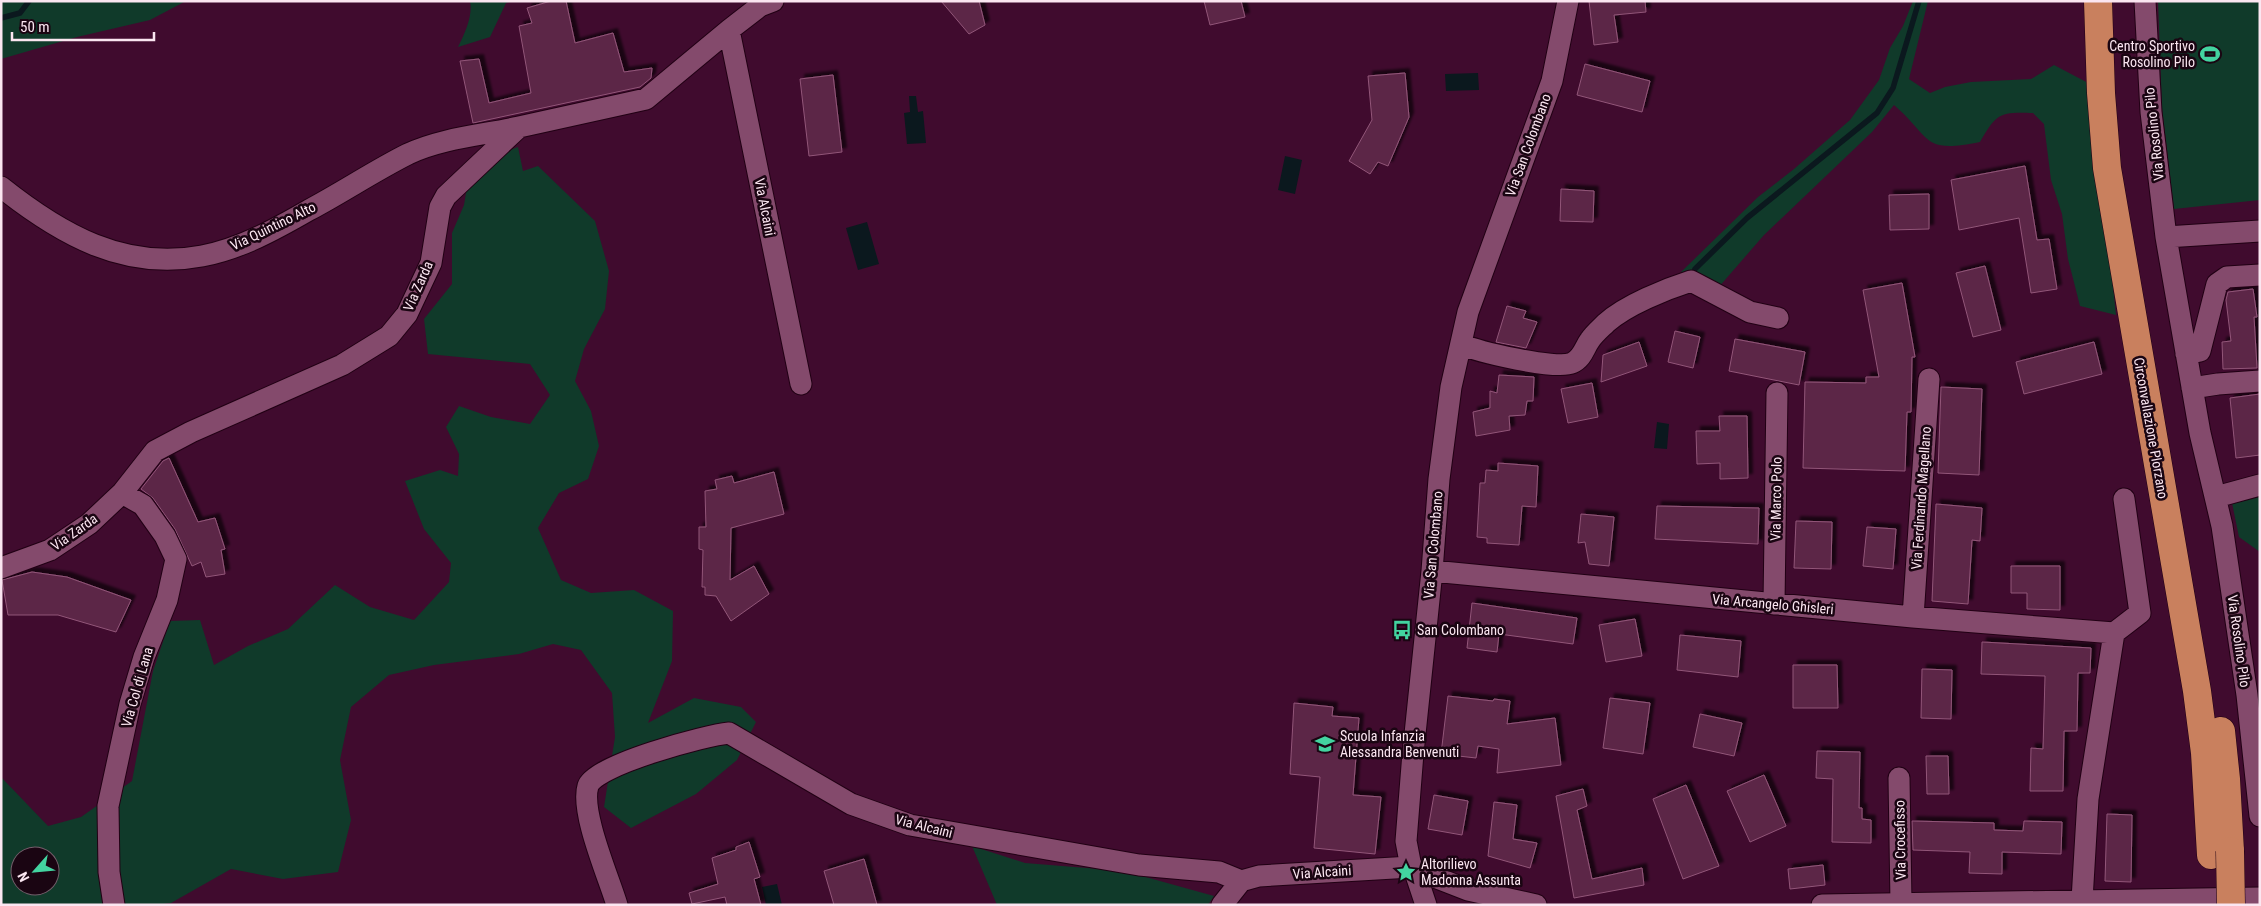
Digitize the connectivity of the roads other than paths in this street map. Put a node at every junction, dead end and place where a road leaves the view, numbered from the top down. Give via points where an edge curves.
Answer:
1 (773, 1) edge
2 (1568, 1) edge
3 (2098, 1) edge
4 (2115, 1) edge
5 (2145, 1) edge
6 (729, 30) junction
7 (519, 127) junction
8 (1, 187) edge
9 (2260, 232) edge
10 (2166, 237) junction
11 (2260, 275) edge
12 (1778, 318) dead end
13 (1461, 344) junction
14 (2186, 354) junction
15 (1929, 379) dead end
16 (2260, 381) edge
17 (801, 384) dead end
18 (2192, 388) junction
19 (1777, 393) dead end
20 (2260, 485) edge
21 (122, 493) junction
22 (2216, 497) junction
23 (2124, 499) dead end
24 (1, 568) edge
25 (1432, 571) junction
26 (1774, 604) junction
27 (1913, 617) junction
28 (2114, 633) junction
29 (1899, 778) dead end
30 (2260, 816) edge
31 (2220, 853) junction
32 (1413, 868) junction
33 (1241, 881) junction
34 (2260, 898) edge
35 (2079, 901) edge
36 (1900, 903) junction
37 (114, 905) edge
38 (617, 905) edge
39 (1222, 905) edge
40 (1426, 905) edge
41 (1536, 905) edge
42 (1822, 905) edge
43 (2212, 905) edge
44 (2231, 905) edge

1 - 6 street via 760,6
2 - 13 street, Via San Colombano via 1552,81 1471,303
3 - 31 highway, Circonvallazione Plorzano via 2107,168 2197,691
4 - 31 highway, Circonvallazione Plorzano via 2118,90 2137,245 2214,679 2226,779
5 - 10 street, Via Rosolino Pilo via 2151,112
6 - 7 street via 646,100
6 - 17 street, Via Alcaini
7 - 8 street, Via Quintino Alto via 410,153 264,234 234,248 202,257 138,258 101,249 52,224
7 - 21 street, Via Zarda via 446,196 440,206 431,263 407,314 389,336 342,365 155,451
9 - 10 street
10 - 14 street, Via Rosolino Pilo
11 - 14 street via 2227,277 2217,284 2200,351
12 - 13 street via 1750,312 1691,281 1631,307 1608,322 1590,340 1583,355 1572,363 1557,366
13 - 25 street, Via San Colombano via 1448,405
14 - 18 street, Via Rosolino Pilo
15 - 27 street, Via Ferdinando Magellano
16 - 18 street
18 - 22 street, Via Rosolino Pilo
19 - 26 street, Via Marco Polo
20 - 22 street
21 - 24 street, Via Zarda via 89,524 50,550
21 - 37 street, Via Col di Lana via 143,505 165,536 176,560 167,600 133,694 108,806 109,872
22 - 30 street, Via Rosolino Pilo via 2247,695
23 - 28 street via 2140,613
25 - 26 street, Via Arcangelo Ghisleri
25 - 32 street, Via San Colombano via 1406,841
26 - 27 street, Via Arcangelo Ghisleri
27 - 28 street, Via Arcangelo Ghisleri
28 - 35 street via 2088,799
29 - 36 street, Via Crocefisso
31 - 43 highway
31 - 44 highway, bridge
32 - 33 street, Via Alcaini via 1259,876
32 - 40 street
32 - 41 street via 1468,890
33 - 38 street, Via Alcaini via 1219,872 1139,865 910,824 851,804 729,733 663,748 605,771 588,785 589,816
33 - 39 street
34 - 35 street
35 - 36 street
36 - 42 street

